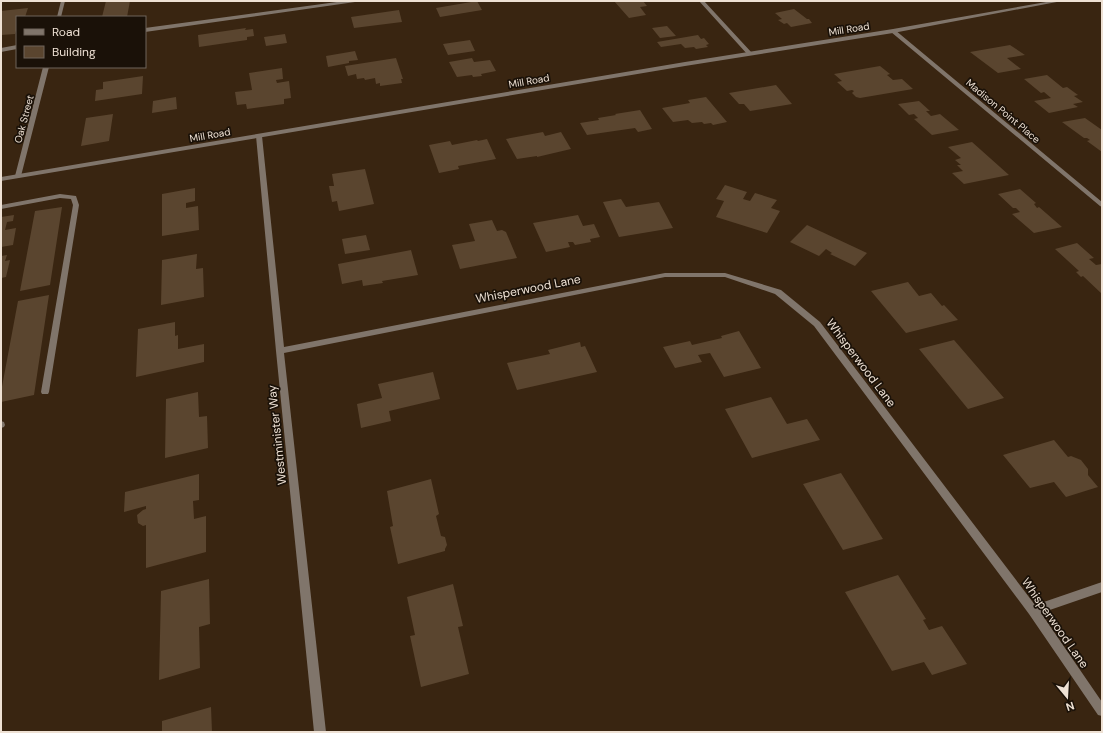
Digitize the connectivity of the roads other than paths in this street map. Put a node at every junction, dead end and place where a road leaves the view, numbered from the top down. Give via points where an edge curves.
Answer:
1 (63, 1) edge
2 (355, 1) edge
3 (701, 1) edge
4 (1060, 1) edge
5 (59, 16) edge
6 (146, 30) edge
7 (893, 31) junction
8 (16, 47) edge
9 (1, 50) edge
10 (750, 54) junction
11 (46, 68) edge
12 (259, 136) junction
13 (18, 176) junction
14 (1, 179) edge
15 (1102, 205) edge
16 (1, 207) edge
17 (280, 351) junction
18 (44, 392) dead end
19 (1102, 588) edge
20 (1033, 611) junction
21 (1102, 711) edge
22 (320, 732) edge

1 - 5 street
2 - 6 street
3 - 10 street
4 - 7 street, Mill Road
7 - 10 street, Mill Road
7 - 15 street, Madison Point Place
8 - 9 street
10 - 12 street, Mill Road
11 - 13 street, Oak Street
12 - 13 street, Mill Road
12 - 17 street, Westminister Way
13 - 14 street, Mill Road
16 - 18 street via 60,196 74,197 76,205
17 - 20 street, Whisperwood Lane via 665,275 725,275 778,292 817,324
17 - 22 street, Westminister Way
19 - 20 street
20 - 21 street, Whisperwood Lane

